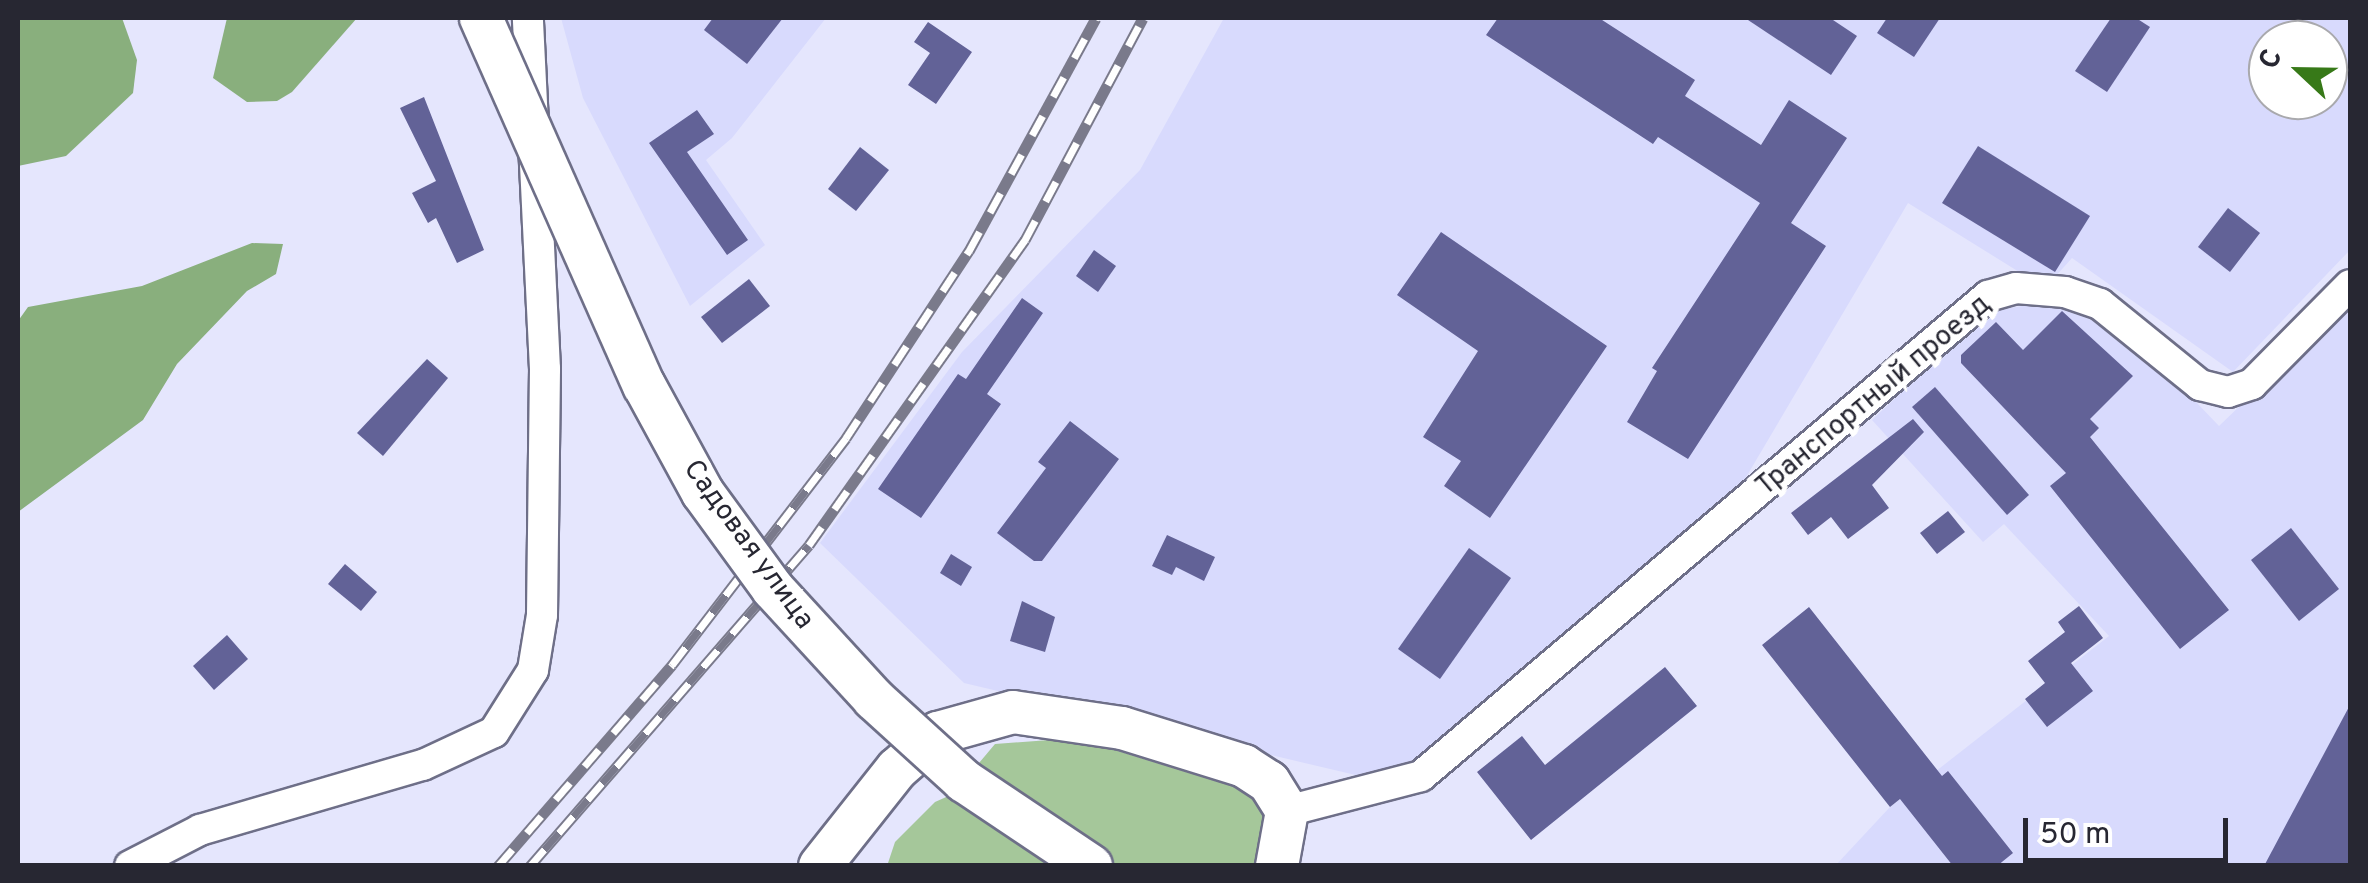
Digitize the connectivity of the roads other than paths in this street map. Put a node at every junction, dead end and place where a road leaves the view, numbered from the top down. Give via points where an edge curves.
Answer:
1 (481, 18) edge
2 (528, 18) edge
3 (2350, 285) edge
4 (1287, 811) junction
5 (130, 866) edge
6 (820, 866) edge
7 (1091, 866) edge
8 (1277, 866) edge

1 - 7 main road, Садовая улица, bridge via 644,385 715,509 773,589 874,699 964,781
2 - 5 street via 545,369 542,615 532,670 494,732 423,765 200,830
3 - 4 street, Транспортный проезд via 2252,384 2228,392 2200,385 2100,304 2065,292 2016,288 1988,296 1421,776
4 - 6 main road via 1269,782 1244,766 1122,728 1013,712 938,733 898,769
4 - 8 main road

